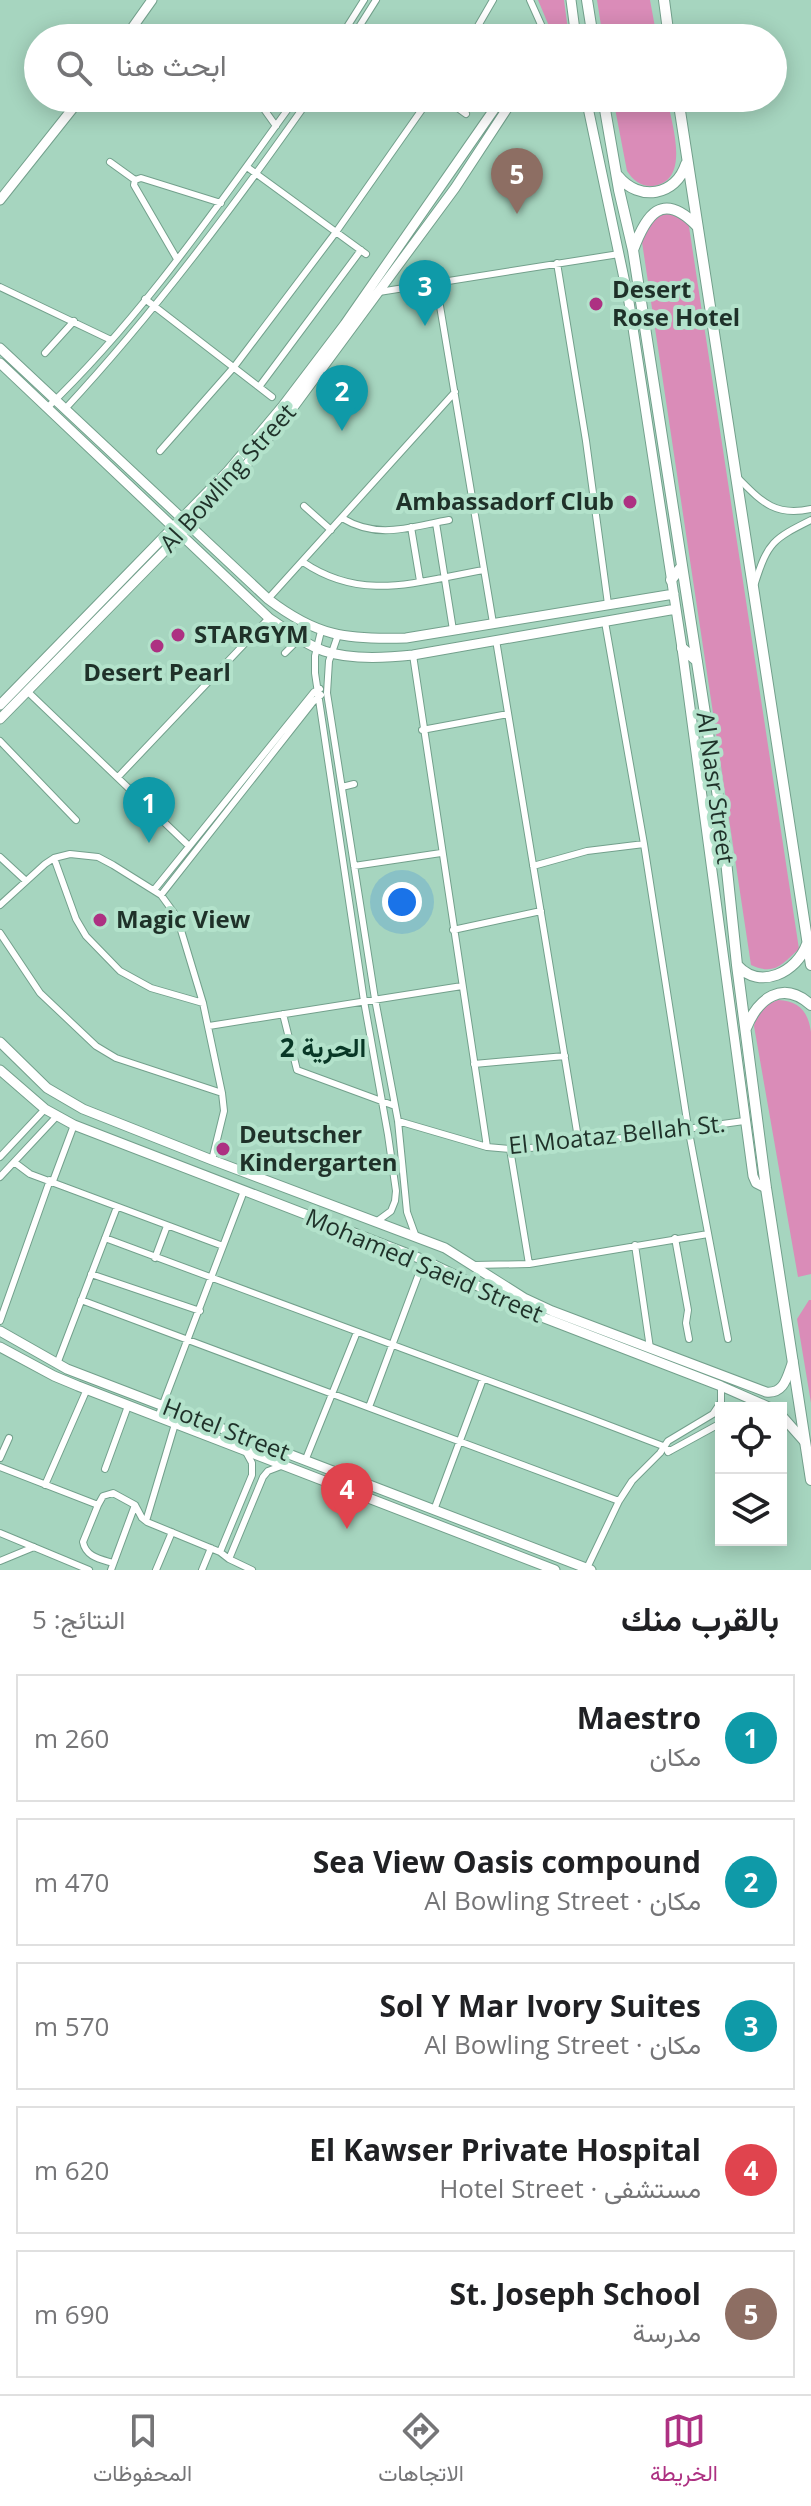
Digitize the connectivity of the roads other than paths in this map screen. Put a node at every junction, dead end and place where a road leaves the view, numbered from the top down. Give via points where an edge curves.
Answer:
1 (152, 0) edge
2 (364, 0) edge
3 (376, 0) edge
4 (493, 0) edge
5 (530, 0) edge
6 (571, 0) edge
7 (587, 0) edge
8 (664, 0) edge
9 (135, 24) edge
10 (349, 24) edge
11 (361, 24) edge
12 (479, 24) edge
13 (539, 24) edge
14 (574, 24) edge
15 (591, 24) edge
16 (667, 24) edge
17 (70, 112) edge
18 (266, 112) edge
19 (286, 112) edge
20 (300, 112) edge
21 (420, 112) edge
22 (463, 112) edge
23 (493, 112) edge
24 (505, 112) edge
25 (589, 112) edge
26 (606, 112) edge
27 (680, 112) edge
28 (466, 114) dead end
29 (276, 126) junction
30 (687, 155) junction
31 (110, 162) dead end
32 (247, 167) junction
33 (616, 170) junction
34 (257, 173) junction
35 (135, 180) junction
36 (0, 200) edge
37 (221, 203) junction
38 (697, 226) junction
39 (336, 232) junction
40 (633, 250) junction
41 (619, 254) junction
42 (177, 259) junction
43 (557, 263) junction
44 (389, 271) junction
45 (436, 282) junction
46 (0, 287) edge
47 (379, 292) junction
48 (145, 299) junction
49 (155, 307) junction
50 (74, 321) junction
51 (111, 340) junction
52 (0, 348) edge
53 (45, 353) dead end
54 (0, 363) edge
55 (234, 367) junction
56 (259, 387) junction
57 (455, 392) junction
58 (272, 397) dead end
59 (55, 400) junction
60 (47, 408) junction
61 (66, 408) junction
62 (286, 410) junction
63 (56, 417) junction
64 (160, 451) dead end
65 (737, 477) junction
66 (304, 506) dead end
67 (811, 509) edge
68 (342, 518) junction
69 (449, 520) dead end
70 (811, 520) edge
71 (186, 522) junction
72 (436, 523) junction
73 (411, 527) junction
74 (177, 530) junction
75 (331, 530) junction
76 (303, 562) junction
77 (682, 566) junction
78 (484, 570) junction
79 (444, 577) junction
80 (671, 580) junction
81 (420, 581) junction
82 (752, 590) junction
83 (674, 594) junction
84 (653, 597) junction
85 (268, 599) junction
86 (608, 604) junction
87 (676, 609) junction
88 (655, 613) junction
89 (269, 618) junction
90 (605, 622) junction
91 (493, 623) junction
92 (453, 630) junction
93 (321, 631) junction
94 (338, 635) junction
95 (300, 638) junction
96 (496, 640) junction
97 (317, 647) junction
98 (682, 648) junction
99 (331, 652) junction
100 (57, 653) junction
101 (285, 653) dead end
102 (413, 655) junction
103 (697, 661) junction
104 (327, 690) junction
105 (27, 691) junction
106 (318, 693) junction
107 (0, 705) edge
108 (508, 714) junction
109 (0, 719) edge
110 (422, 730) junction
111 (0, 741) edge
112 (118, 777) junction
113 (354, 784) dead end
114 (342, 787) junction
115 (237, 793) junction
116 (76, 820) dead end
117 (722, 823) junction
118 (709, 840) junction
119 (644, 844) junction
120 (189, 846) junction
121 (441, 853) junction
122 (0, 857) edge
123 (54, 858) junction
124 (354, 866) junction
125 (533, 866) junction
126 (26, 881) junction
127 (154, 890) junction
128 (161, 895) junction
129 (0, 905) edge
130 (541, 911) junction
131 (453, 930) junction
132 (0, 933) edge
133 (808, 942) junction
134 (737, 965) junction
135 (811, 965) edge
136 (462, 986) junction
137 (375, 999) junction
138 (364, 1001) junction
139 (203, 1003) junction
140 (811, 1005) edge
141 (283, 1014) junction
142 (209, 1026) junction
143 (745, 1030) junction
144 (0, 1042) edge
145 (565, 1056) junction
146 (474, 1064) junction
147 (0, 1070) edge
148 (222, 1093) junction
149 (383, 1101) junction
150 (395, 1106) junction
151 (45, 1109) junction
152 (57, 1116) junction
153 (398, 1121) junction
154 (744, 1121) junction
155 (74, 1125) junction
156 (688, 1127) junction
157 (388, 1135) junction
158 (400, 1135) junction
159 (153, 1137) junction
160 (579, 1144) junction
161 (487, 1147) junction
162 (182, 1148) junction
163 (510, 1149) junction
164 (147, 1155) junction
165 (0, 1157) edge
166 (212, 1160) junction
167 (14, 1162) junction
168 (178, 1166) junction
169 (0, 1177) edge
170 (52, 1181) junction
171 (766, 1188) junction
172 (244, 1191) junction
173 (117, 1207) junction
174 (376, 1222) junction
175 (167, 1226) junction
176 (708, 1234) junction
177 (416, 1237) junction
178 (105, 1238) junction
179 (675, 1238) junction
180 (635, 1245) junction
181 (223, 1246) junction
182 (445, 1248) junction
183 (155, 1258) junction
184 (424, 1260) junction
185 (529, 1264) junction
186 (436, 1265) junction
187 (472, 1265) junction
188 (91, 1274) junction
189 (211, 1279) junction
190 (461, 1279) junction
191 (81, 1300) junction
192 (200, 1311) junction
193 (0, 1321) edge
194 (0, 1331) edge
195 (357, 1332) junction
196 (188, 1339) junction
197 (689, 1339) dead end
198 (728, 1339) dead end
199 (392, 1345) junction
200 (0, 1347) edge
201 (26, 1347) junction
202 (650, 1348) junction
203 (20, 1358) junction
204 (793, 1361) junction
205 (57, 1364) junction
206 (483, 1379) junction
207 (721, 1386) junction
208 (87, 1389) junction
209 (332, 1394) junction
210 (757, 1402) edge
211 (128, 1406) junction
212 (163, 1406) junction
213 (369, 1407) junction
214 (158, 1417) junction
215 (787, 1422) edge
216 (175, 1424) junction
217 (715, 1426) edge
218 (9, 1438) dead end
219 (804, 1441) junction
220 (460, 1442) junction
221 (662, 1450) junction
222 (246, 1452) junction
223 (0, 1458) edge
224 (305, 1461) junction
225 (281, 1466) junction
226 (0, 1467) edge
227 (105, 1469) dead end
228 (811, 1480) edge
229 (45, 1485) junction
230 (619, 1501) junction
231 (98, 1505) junction
232 (135, 1505) junction
233 (434, 1510) junction
234 (146, 1521) junction
235 (479, 1527) junction
236 (172, 1532) junction
237 (0, 1533) edge
238 (474, 1539) junction
239 (34, 1547) junction
240 (211, 1548) junction
241 (220, 1552) junction
242 (229, 1559) junction
243 (0, 1561) edge
244 (240, 1567) edge
245 (111, 1568) edge
246 (84, 1569) edge
247 (589, 1569) edge
248 (156, 1570) edge
249 (202, 1570) edge
250 (252, 1570) edge
251 (555, 1570) edge

1 - 9 street
2 - 10 street
3 - 11 street
4 - 12 street
5 - 13 street
6 - 14 street
7 - 15 main road
8 - 16 main road
17 - 36 street
18 - 29 street
19 - 29 street
20 - 34 street
21 - 39 street
22 - 28 street
23 - 44 street, Al Bowling Street
24 - 44 street, Al Bowling Street via 455,188
25 - 41 street
26 - 33 main road, Al Nasr Street
27 - 30 main road
29 - 32 street
30 - 33 main road via 680,177 657,192 630,187
30 - 38 main road
31 - 35 street
32 - 34 street
32 - 37 street
33 - 40 main road, Al Nasr Street
34 - 39 street
34 - 49 street
35 - 37 street
35 - 42 street
37 - 42 street
38 - 40 main road via 678,211 656,211 643,224
38 - 65 main road
39 - 55 street
39 - 56 street via 363,252
40 - 77 main road, Al Nasr Street
41 - 43 street
41 - 80 street
42 - 48 street
43 - 45 street
43 - 86 street
44 - 47 street, Al Bowling Street
44 - 62 street, Al Bowling Street
45 - 47 street
45 - 57 street
46 - 50 street
47 - 62 street, Al Bowling Street
48 - 49 street
48 - 51 street
49 - 55 street
49 - 61 street
50 - 51 street
50 - 53 street
51 - 59 street
52 - 59 street
54 - 60 street
55 - 56 street
55 - 64 street
56 - 58 street
57 - 68 street
57 - 78 street
59 - 60 street
59 - 61 street
60 - 63 street
61 - 63 street
61 - 71 street
62 - 71 street, Al Bowling Street via 242,470
63 - 74 street
65 - 67 street via 778,510
65 - 82 main road
66 - 75 street
68 - 73 street via 375,531
68 - 75 street
69 - 72 street
70 - 82 street via 773,542
71 - 74 street, Al Bowling Street
71 - 85 street
72 - 73 street
72 - 79 street
73 - 81 street
74 - 89 street
74 - 100 street, Al Bowling Street
75 - 76 street
76 - 81 street via 340,582 363,586
76 - 85 street
77 - 80 main road
77 - 103 main road, Al Nasr Street
78 - 79 street
78 - 91 street
79 - 81 street
79 - 92 street
80 - 83 street
82 - 133 main road
83 - 84 street
83 - 87 street
84 - 86 street
84 - 88 street
85 - 93 street
86 - 91 street
87 - 88 street
87 - 98 street
88 - 90 street
89 - 95 street
89 - 112 street
90 - 96 street
90 - 119 street
91 - 92 street
92 - 94 street via 391,639
93 - 94 street
93 - 97 street
94 - 99 street
95 - 97 street
95 - 101 street
96 - 102 street
96 - 108 street
97 - 99 street
97 - 106 street
98 - 103 main road
98 - 118 street
99 - 102 street
99 - 104 street
100 - 105 street, Al Bowling Street
100 - 107 street, Al Bowling Street
102 - 110 street
103 - 117 main road, Al Nasr Street
104 - 106 street
104 - 114 street
105 - 109 street, Al Bowling Street
105 - 112 street
106 - 115 street
106 - 138 street
108 - 110 street
108 - 125 street
110 - 121 street
111 - 116 street
112 - 120 street
113 - 114 street
114 - 124 street
115 - 120 street
115 - 128 street
117 - 118 main road
117 - 134 main road, Al Nasr Street
118 - 154 street
119 - 125 street via 587,851
119 - 156 street
120 - 127 street
121 - 124 street
121 - 131 street
122 - 126 street
123 - 126 street
123 - 127 street via 98,857
123 - 139 street via 76,919 120,971 151,988
124 - 137 street
125 - 130 street
126 - 129 street
127 - 128 street
128 - 139 street via 177,917
130 - 131 street
130 - 145 street
131 - 136 street
132 - 148 street via 40,993 96,1046 116,1058
133 - 134 main road via 795,964 773,976 753,976
133 - 135 main road
134 - 143 main road, Al Nasr Street
136 - 137 street
136 - 146 street
137 - 138 street
137 - 150 street
138 - 141 street
138 - 149 street
139 - 142 street
140 - 143 main road via 794,995 772,996 755,1009
141 - 142 street
141 - 149 street via 297,1070
142 - 148 street
143 - 171 main road, Al Nasr Street
144 - 159 street, Mohamed Saeid Street via 62,1099
145 - 146 street
145 - 160 street
146 - 161 street
147 - 151 street, Mohamed Saeid Street
148 - 166 street via 224,1111
149 - 150 street
149 - 157 street
150 - 153 street
151 - 152 street, Mohamed Saeid Street
151 - 165 street
152 - 155 street, Mohamed Saeid Street
152 - 167 street
153 - 158 street
153 - 161 street, El Moataz Bellah St.
154 - 156 street, El Moataz Bellah St.
154 - 171 street via 753,1176
155 - 164 street, Mohamed Saeid Street
155 - 170 street
156 - 160 street, El Moataz Bellah St.
156 - 176 street
157 - 158 street
157 - 174 street via 395,1201
158 - 177 street via 407,1212
159 - 162 street, Mohamed Saeid Street
159 - 164 street via 156,1145
160 - 163 street, El Moataz Bellah St.
161 - 163 street, El Moataz Bellah St.
162 - 166 street, Mohamed Saeid Street
162 - 168 street via 175,1158
163 - 185 street
164 - 168 street, Mohamed Saeid Street
166 - 174 street, Mohamed Saeid Street
167 - 169 street
167 - 170 street
168 - 172 street, Mohamed Saeid Street
170 - 173 street
170 - 193 street
171 - 204 main road, Al Nasr Street
172 - 181 street
172 - 184 street, Mohamed Saeid Street
173 - 175 street
173 - 178 street
174 - 177 street, Mohamed Saeid Street
175 - 181 street
175 - 183 street
176 - 179 street
176 - 198 street
177 - 182 street, Mohamed Saeid Street
178 - 183 street
178 - 188 street
179 - 180 street
179 - 197 street
180 - 185 street
180 - 202 street
181 - 189 street
182 - 186 street via 446,1257
182 - 187 street, Mohamed Saeid Street
183 - 189 street
184 - 186 street, Mohamed Saeid Street
184 - 199 street
185 - 187 street
186 - 190 street, Mohamed Saeid Street
187 - 190 street
187 - 202 street, Mohamed Saeid Street via 524,1298
188 - 191 street
188 - 192 street
189 - 192 street
189 - 195 street
190 - 207 street, Mohamed Saeid Street via 542,1317
191 - 196 street
191 - 205 street
192 - 196 street
194 - 201 street, Hotel Street
195 - 199 street
195 - 209 street
196 - 209 street
196 - 212 street
199 - 206 street
199 - 213 street
200 - 203 street, Hotel Street
201 - 203 street
201 - 205 street, Hotel Street
202 - 204 street, Mohamed Saeid Street via 770,1393 783,1386
203 - 208 street, Hotel Street
204 - 219 main road, Al Nasr Street
205 - 212 street, Hotel Street
206 - 220 street
206 - 221 street
207 - 210 street, Mohamed Saeid Street
207 - 221 street via 721,1402 713,1414 673,1437
208 - 211 street, Hotel Street
208 - 229 street
209 - 213 street
209 - 224 street
211 - 214 street, Hotel Street
211 - 227 street
212 - 214 street
212 - 224 street, Hotel Street
213 - 220 street
214 - 216 street, Hotel Street
215 - 219 street
216 - 222 street, Hotel Street
216 - 234 street
217 - 221 street via 670,1451
218 - 223 street
219 - 228 main road, Al Nasr Street
220 - 230 street
220 - 233 street
221 - 230 street
222 - 225 street, Hotel Street
222 - 241 street via 252,1475
224 - 233 street, Hotel Street
225 - 238 street, Hotel Street
225 - 242 street via 263,1477
226 - 229 street
229 - 231 street
230 - 247 street
231 - 232 street via 108,1493
231 - 245 street via 84,1548
232 - 234 street
232 - 245 street
233 - 235 street, Hotel Street
234 - 236 street
235 - 238 street
235 - 247 street, Hotel Street
236 - 240 street
236 - 248 street
237 - 239 street
238 - 251 street, Hotel Street
239 - 243 street
239 - 246 street
240 - 241 street
240 - 249 street
241 - 242 street
242 - 244 street
244 - 250 street

